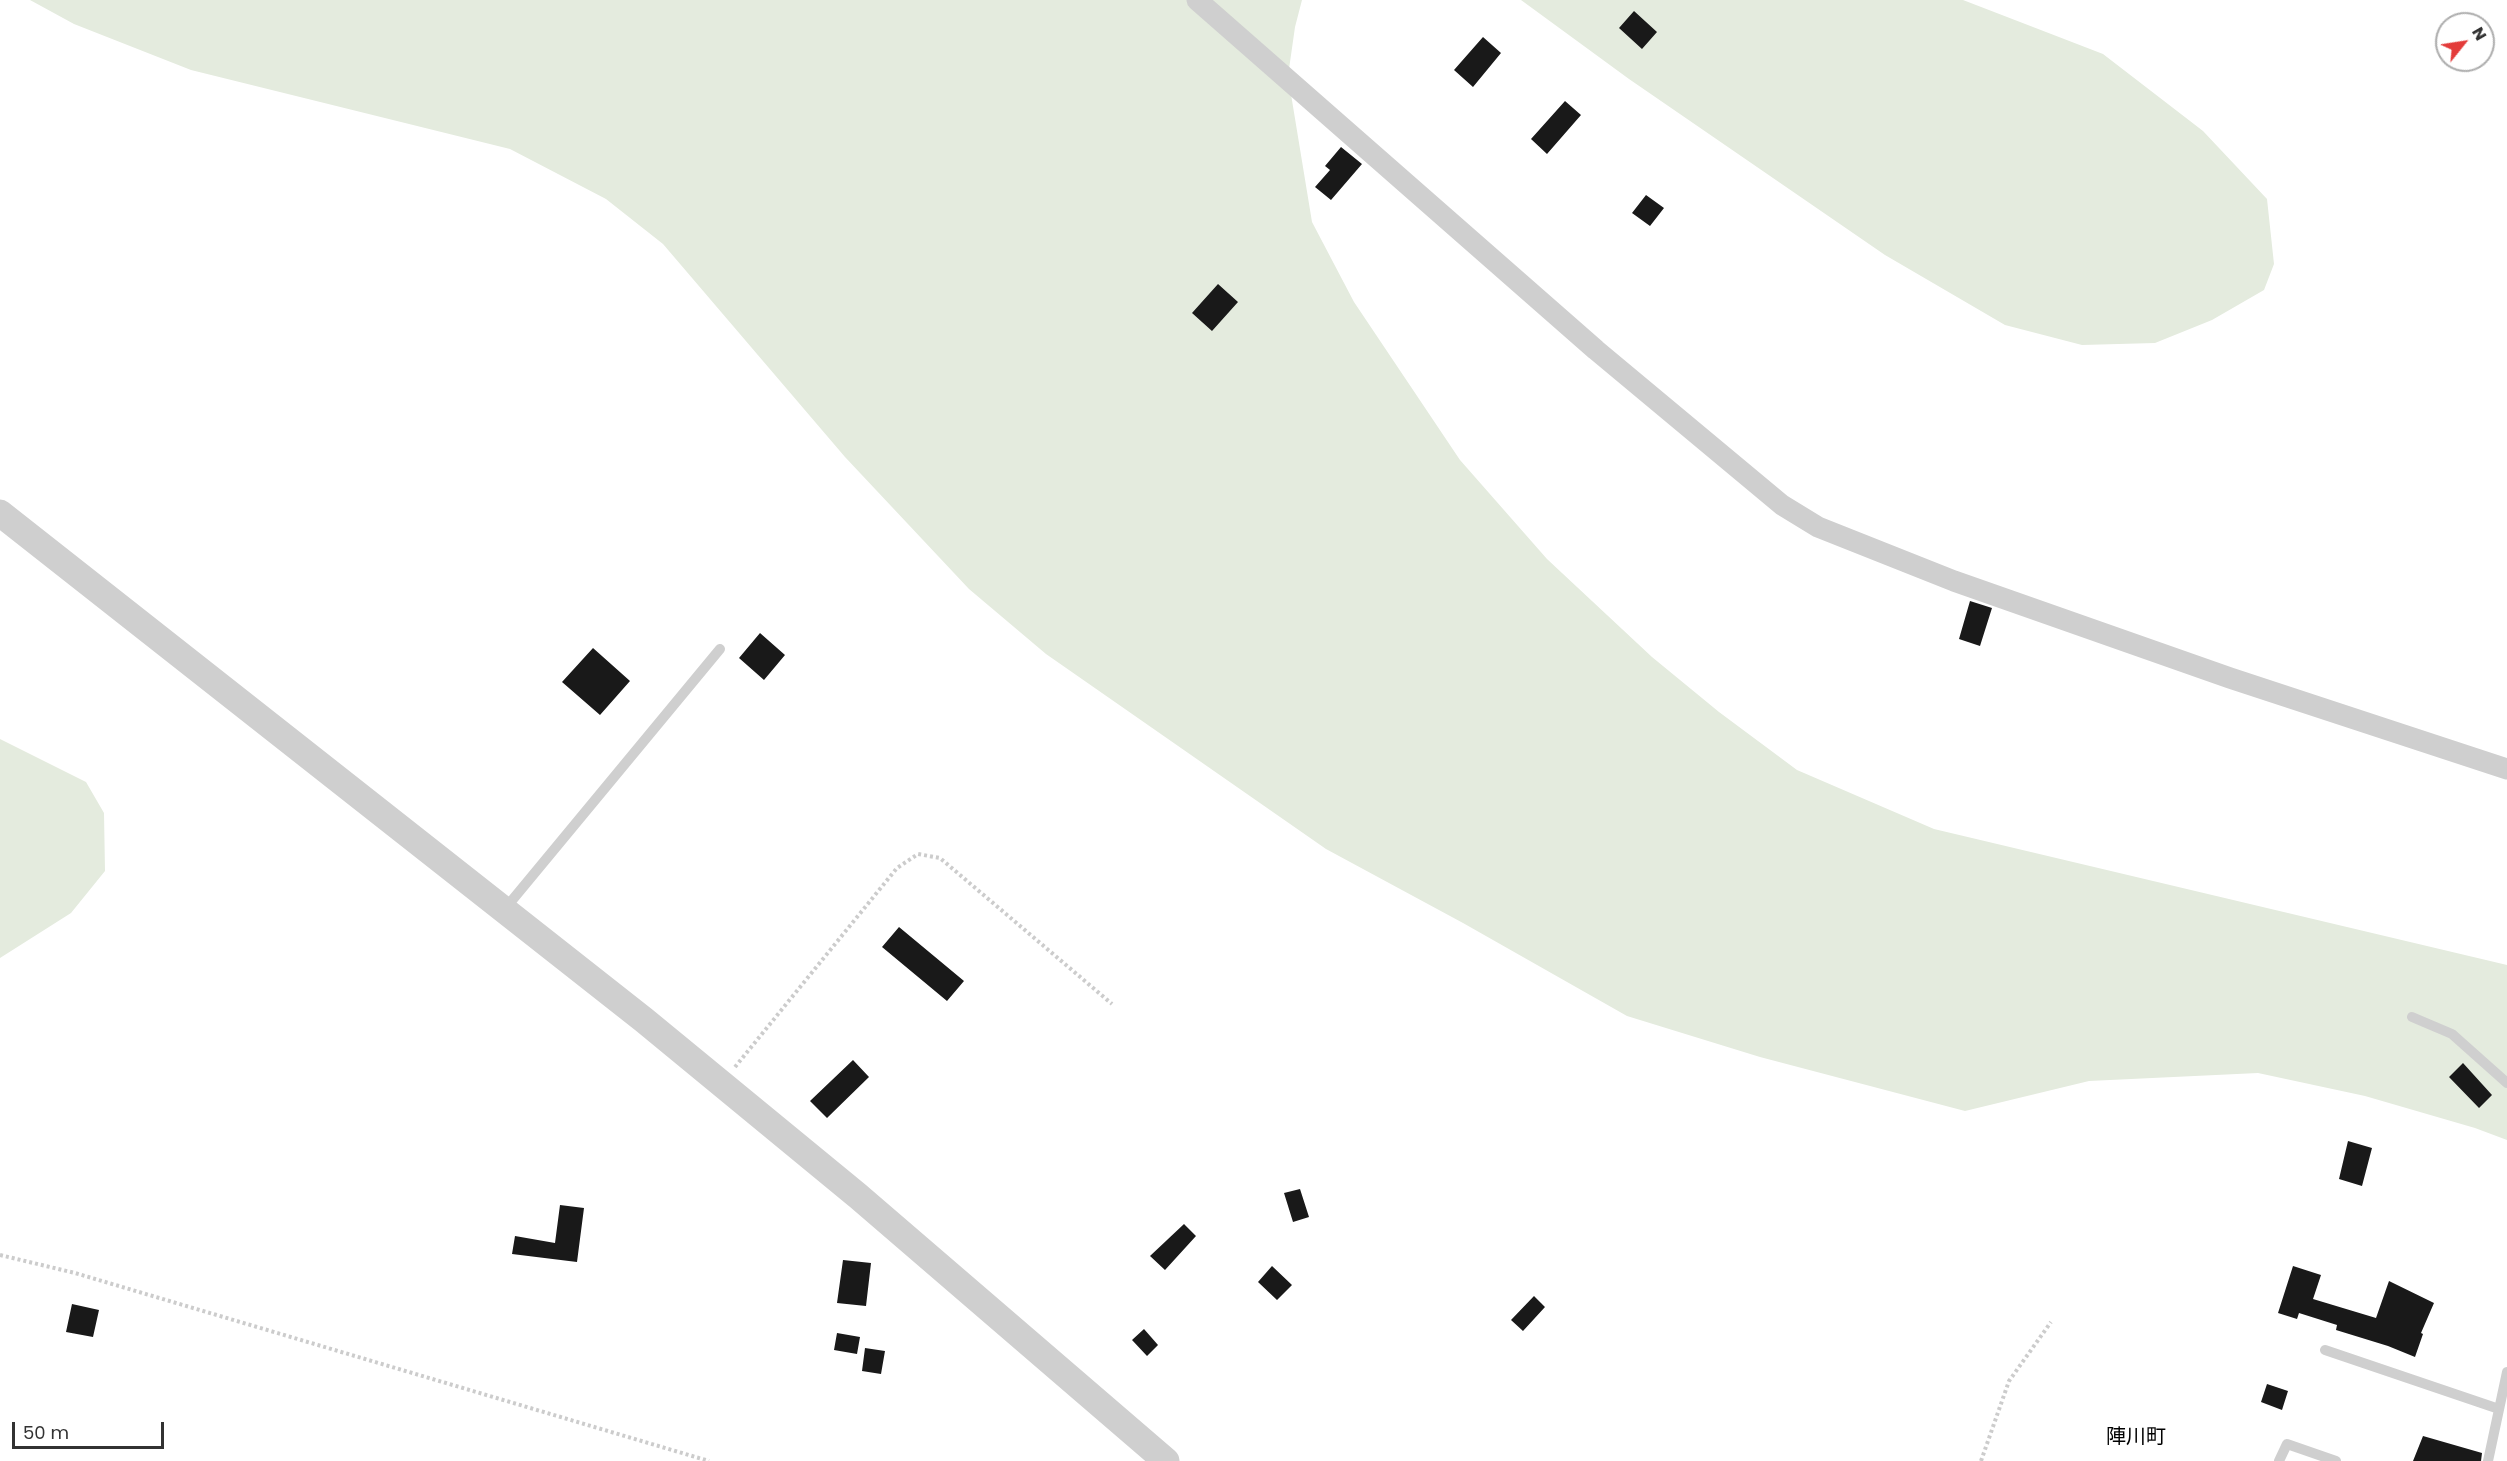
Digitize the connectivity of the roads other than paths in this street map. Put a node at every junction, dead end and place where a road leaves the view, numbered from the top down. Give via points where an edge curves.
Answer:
1 (1197, 0) edge
2 (0, 513) edge
3 (720, 649) dead end
4 (2507, 769) edge
5 (503, 910) junction
6 (2412, 1017) dead end
7 (2507, 1083) edge
8 (2325, 1350) dead end
9 (2507, 1372) edge
10 (2499, 1409) junction
11 (1166, 1461) edge
12 (2279, 1461) edge
13 (2336, 1461) edge
14 (2488, 1461) edge

1 - 4 street via 1596,350 1782,505 1818,527 1954,581 2230,678
2 - 5 street
3 - 5 lane
5 - 11 street via 858,1196
6 - 7 lane via 2452,1034
8 - 10 lane
9 - 10 lane
10 - 14 lane
12 - 13 lane via 2288,1444

